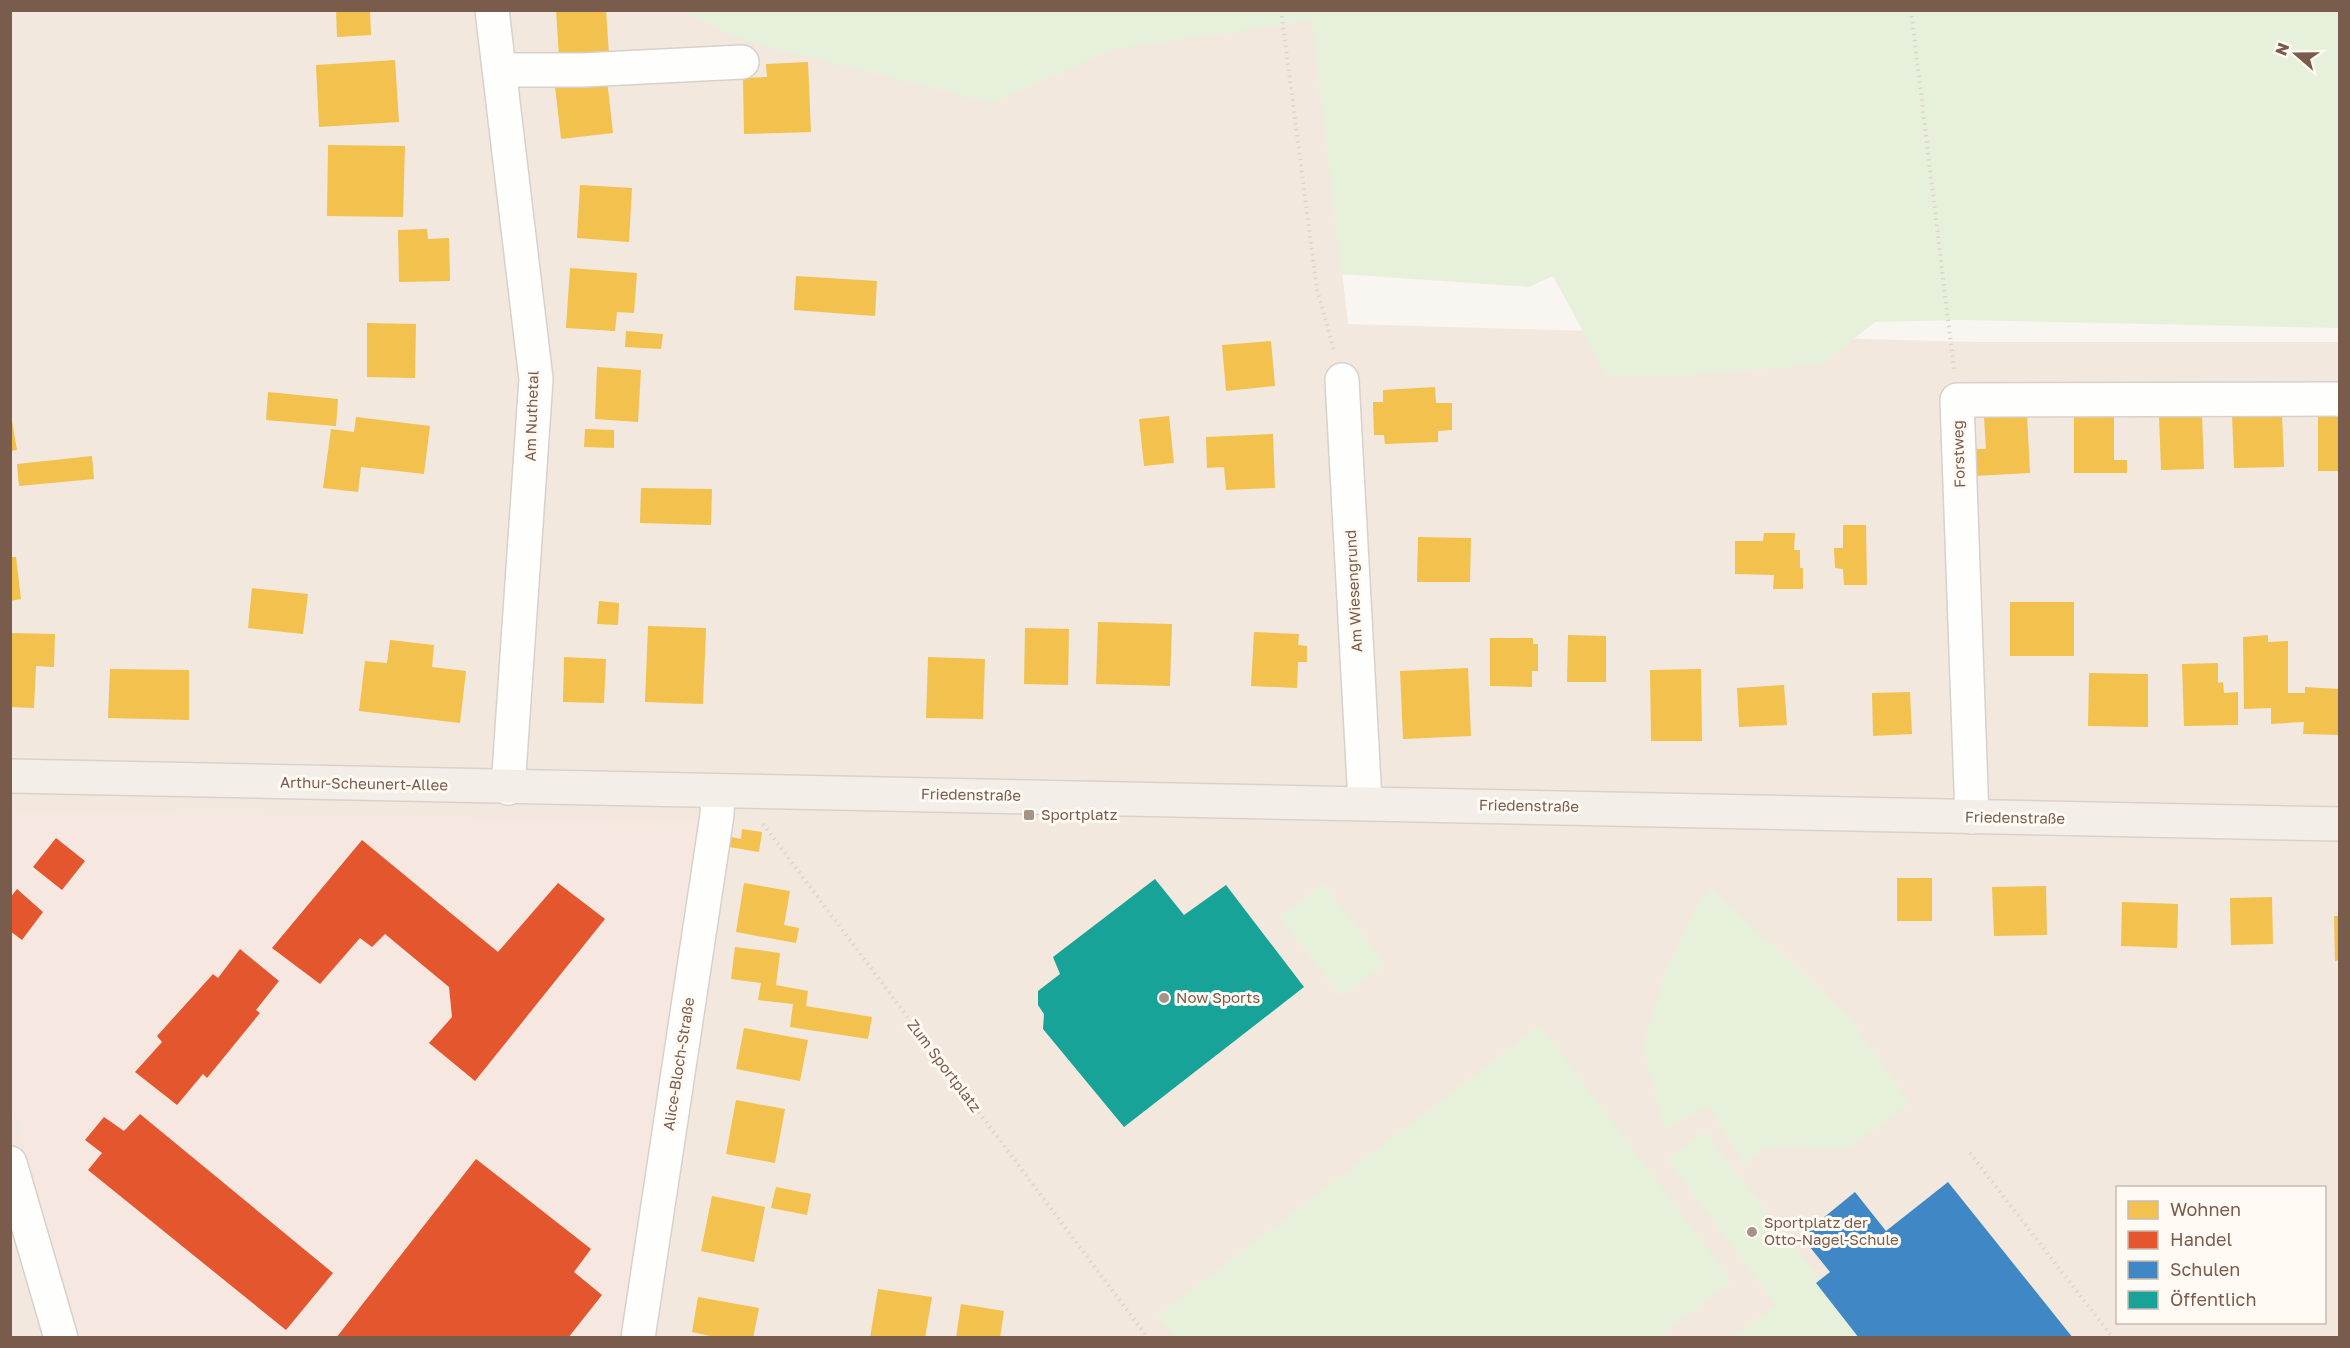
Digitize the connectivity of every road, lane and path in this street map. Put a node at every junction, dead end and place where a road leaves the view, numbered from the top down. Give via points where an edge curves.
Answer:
1 (492, 10) edge
2 (1281, 10) edge
3 (1911, 10) edge
4 (742, 62) dead end
5 (499, 70) junction
6 (1342, 381) joint
7 (2340, 399) edge
8 (1957, 400) junction
9 (10, 776) edge
10 (508, 788) junction
11 (731, 791) junction
12 (1365, 802) junction
13 (1972, 817) junction
14 (2340, 824) edge
15 (1970, 1154) dead end
16 (10, 1163) edge
17 (61, 1338) edge
18 (638, 1338) edge
19 (1148, 1338) edge
20 (2114, 1338) edge

1 - 5 street, Am Nuthetal
2 - 6 path via 1317,291
3 - 8 path
4 - 5 street
5 - 10 street, Am Nuthetal via 536,379
6 - 12 street, Am Wiesengrund
7 - 8 street, Forstweg
8 - 13 street, Forstweg
9 - 10 main road, Arthur-Scheunert-Allee
10 - 11 main road, Arthur-Scheunert-Allee
11 - 12 main road, Friedenstraße
11 - 18 street, Alice-Bloch-Straße via 717,815
11 - 19 path, Zum Sportplatz via 764,824
12 - 13 main road, Friedenstraße
13 - 14 main road, Friedenstraße
15 - 20 path
16 - 17 street

